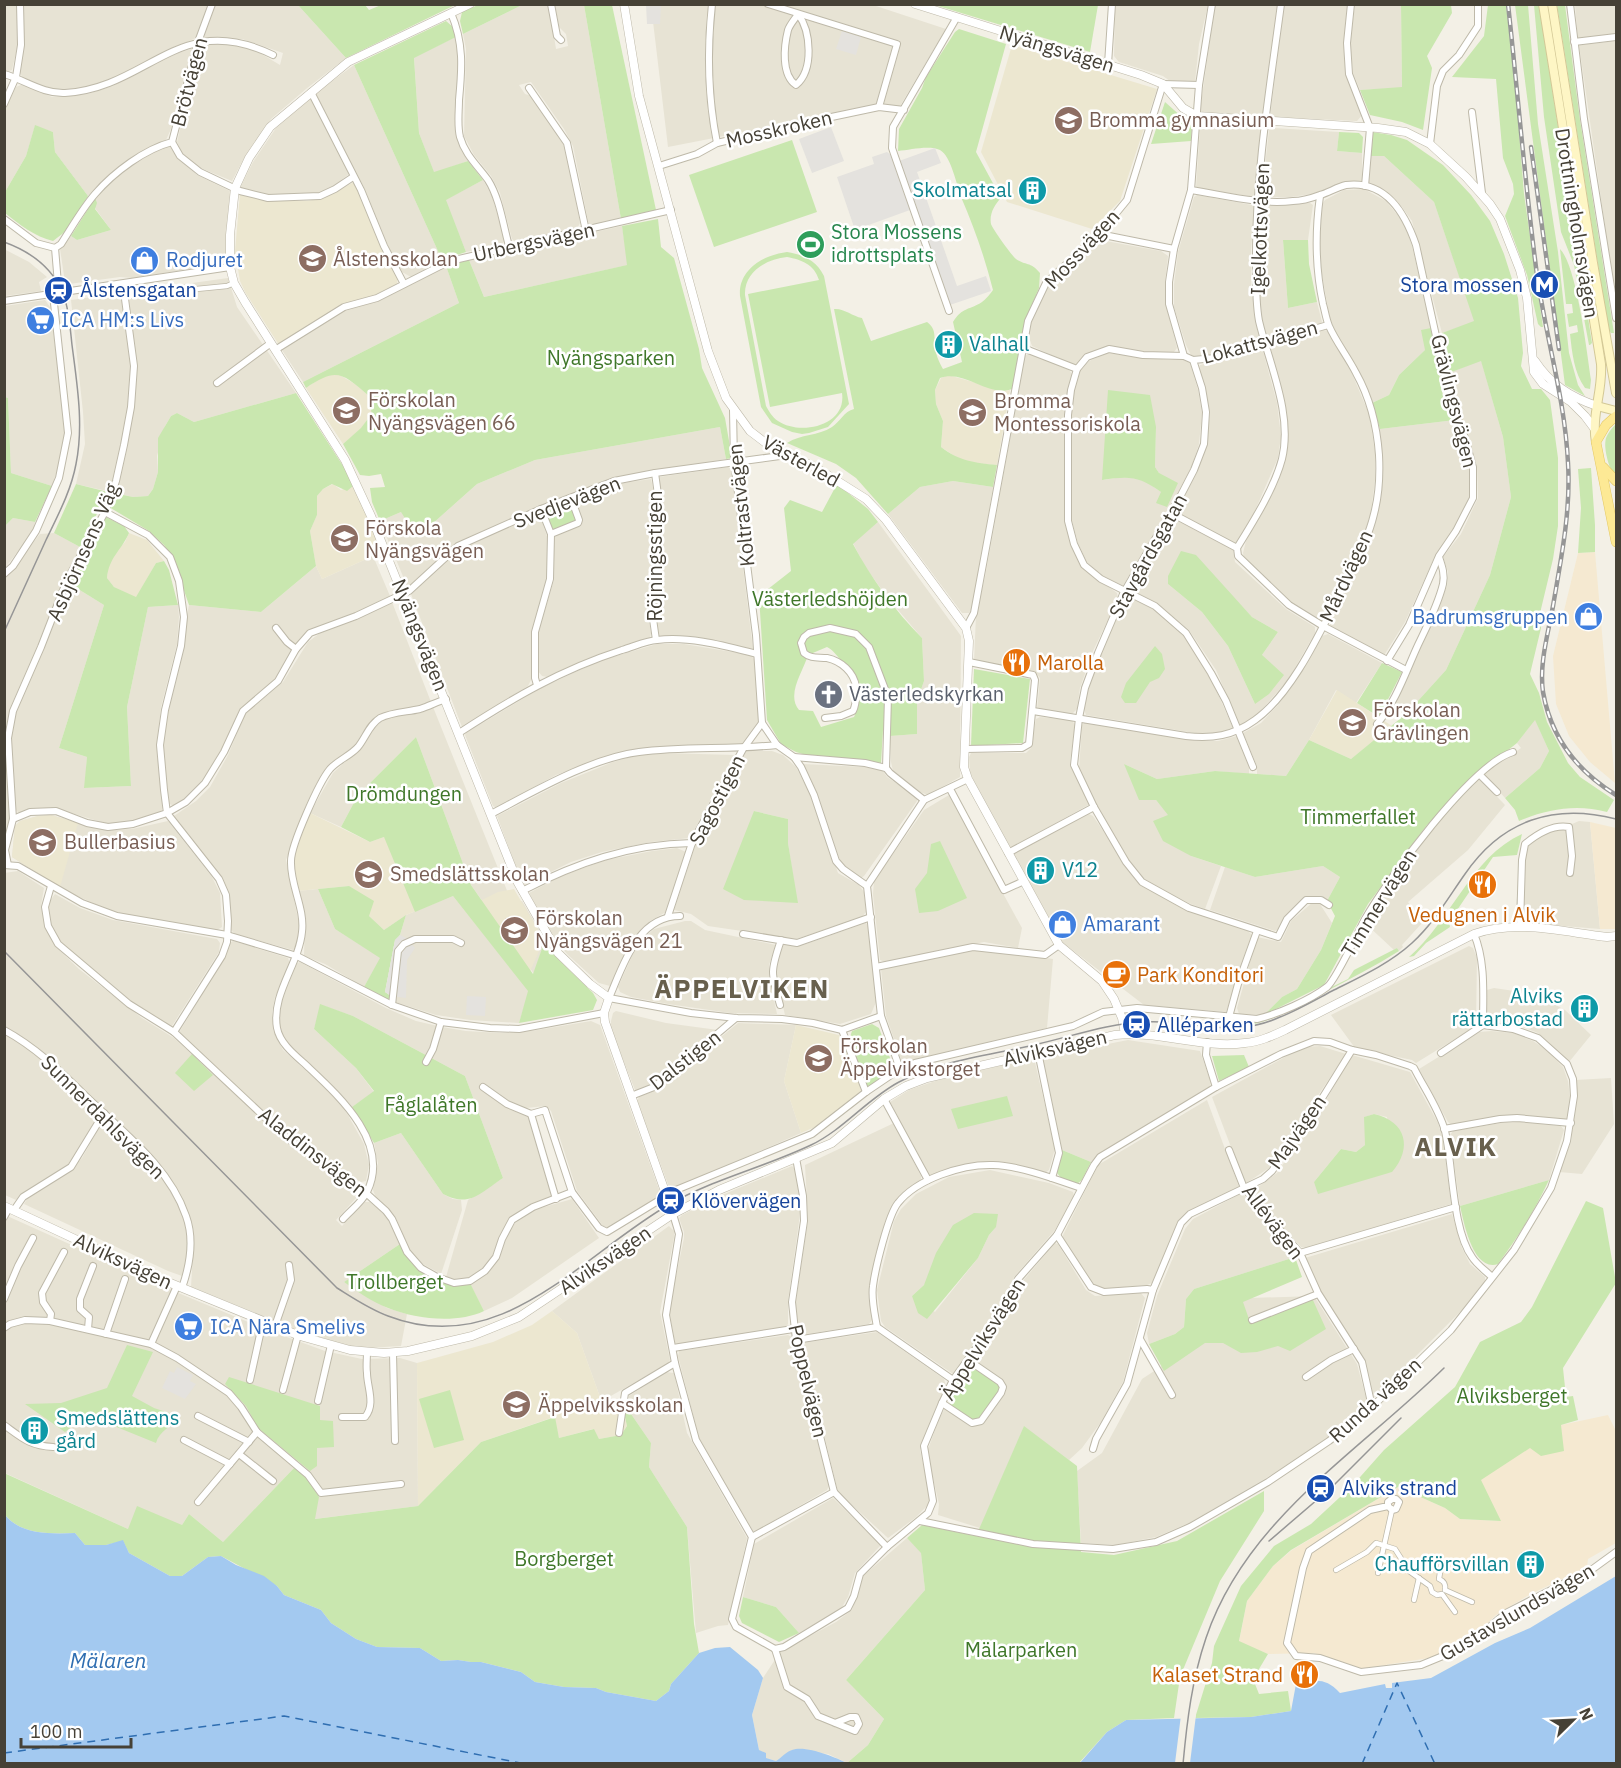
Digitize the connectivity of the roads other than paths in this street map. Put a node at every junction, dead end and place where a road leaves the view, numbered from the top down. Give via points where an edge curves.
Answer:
1 (20, 4) edge
2 (212, 4) edge
3 (470, 4) edge
4 (551, 4) edge
5 (624, 4) edge
6 (711, 4) edge
7 (768, 4) edge
8 (915, 4) edge
9 (1112, 4) edge
10 (1212, 4) edge
11 (1281, 4) edge
12 (1352, 4) edge
13 (1478, 4) edge
14 (1543, 4) edge
15 (1552, 4) edge
16 (1570, 4) edge
17 (452, 13) junction
18 (798, 14) junction
19 (957, 17) junction
20 (1617, 38) edge
21 (561, 40) dead end
22 (198, 42) junction
23 (1574, 42) junction
24 (273, 55) dead end
25 (1108, 64) junction
26 (4, 74) edge
27 (16, 77) junction
28 (1163, 84) junction
29 (1199, 85) junction
30 (529, 88) dead end
31 (311, 92) junction
32 (4, 105) edge
33 (879, 107) junction
34 (904, 110) junction
35 (1472, 112) dead end
36 (1197, 116) junction
37 (1266, 121) junction
38 (1370, 128) junction
39 (172, 142) junction
40 (717, 143) junction
41 (1430, 144) junction
42 (659, 166) junction
43 (353, 177) junction
44 (1365, 186) junction
45 (236, 188) junction
46 (1191, 190) junction
47 (1482, 193) junction
48 (1320, 196) junction
49 (1259, 200) junction
50 (671, 210) junction
51 (4, 219) edge
52 (586, 231) junction
53 (1099, 234) junction
54 (509, 246) junction
55 (55, 248) junction
56 (1174, 249) junction
57 (230, 267) junction
58 (234, 283) junction
59 (123, 284) junction
60 (404, 284) junction
61 (53, 294) junction
62 (125, 296) junction
63 (4, 301) edge
64 (949, 311) dead end
65 (1617, 318) edge
66 (1328, 325) junction
67 (1266, 344) junction
68 (273, 347) junction
69 (1023, 348) junction
70 (1184, 356) junction
71 (1534, 359) junction
72 (1192, 360) junction
73 (1077, 369) junction
74 (1615, 379) edge
75 (217, 383) dead end
76 (1617, 393) edge
77 (1596, 406) junction
78 (733, 410) junction
79 (1617, 411) edge
80 (1617, 416) edge
81 (1594, 428) junction
82 (1596, 442) junction
83 (787, 455) junction
84 (735, 462) junction
85 (1601, 465) junction
86 (655, 473) junction
87 (1617, 481) edge
88 (571, 498) junction
89 (541, 509) junction
90 (105, 512) junction
91 (1172, 513) junction
92 (550, 534) junction
93 (1617, 543) edge
94 (1237, 548) junction
95 (1439, 556) junction
96 (4, 574) edge
97 (1124, 592) junction
98 (403, 593) junction
99 (1323, 626) junction
100 (276, 628) dead end
101 (966, 628) junction
102 (656, 640) junction
103 (296, 649) junction
104 (757, 654) junction
105 (1387, 661) junction
106 (969, 662) junction
107 (1407, 670) junction
108 (537, 684) junction
109 (446, 699) junction
110 (1033, 711) junction
111 (825, 718) dead end
112 (1079, 718) junction
113 (762, 723) junction
114 (1377, 724) dead end
115 (1238, 730) junction
116 (459, 733) junction
117 (777, 745) junction
118 (743, 749) junction
119 (964, 749) junction
120 (1513, 752) dead end
121 (794, 757) junction
122 (1253, 767) dead end
123 (886, 768) junction
124 (1480, 775) junction
125 (968, 779) junction
126 (950, 789) junction
127 (1497, 792) dead end
128 (924, 800) junction
129 (1094, 807) junction
130 (167, 813) junction
131 (491, 814) junction
132 (13, 819) junction
133 (692, 843) junction
134 (5, 850) edge
135 (1008, 853) junction
136 (6, 865) edge
137 (1570, 873) dead end
138 (1024, 881) junction
139 (51, 886) junction
140 (867, 886) junction
141 (522, 891) junction
142 (1329, 905) dead end
143 (668, 916) junction
144 (680, 916) dead end
145 (871, 917) junction
146 (1520, 926) junction
147 (1257, 931) junction
148 (743, 934) dead end
149 (1474, 934) junction
150 (227, 935) junction
151 (1617, 936) edge
152 (1607, 938) junction
153 (781, 940) junction
154 (1617, 942) edge
155 (461, 943) dead end
156 (1059, 945) junction
157 (297, 956) junction
158 (876, 967) junction
159 (1329, 986) joint
160 (609, 998) junction
161 (392, 1005) junction
162 (780, 1005) dead end
163 (1119, 1010) junction
164 (604, 1012) junction
165 (881, 1016) junction
166 (1229, 1017) junction
167 (736, 1018) junction
168 (441, 1022) junction
169 (1483, 1025) junction
170 (4, 1030) edge
171 (843, 1030) junction
172 (174, 1032) junction
173 (1125, 1034) junction
174 (1207, 1042) junction
175 (1352, 1050) junction
176 (1038, 1052) junction
177 (1441, 1053) dead end
178 (426, 1062) dead end
179 (900, 1069) junction
180 (1216, 1087) junction
181 (483, 1088) dead end
182 (866, 1092) junction
183 (631, 1096) junction
184 (884, 1099) junction
185 (104, 1113) junction
186 (531, 1114) junction
187 (1571, 1123) junction
188 (1444, 1129) junction
189 (1229, 1150) dead end
190 (796, 1158) junction
191 (1052, 1178) junction
192 (928, 1180) junction
193 (1081, 1188) junction
194 (1244, 1188) junction
195 (572, 1192) junction
196 (366, 1193) junction
197 (667, 1195) junction
198 (556, 1199) junction
199 (9, 1208) edge
200 (1456, 1208) junction
201 (673, 1214) junction
202 (4, 1216) edge
203 (342, 1220) dead end
204 (1057, 1235) junction
205 (33, 1238) dead end
206 (64, 1252) dead end
207 (1300, 1252) junction
208 (289, 1265) dead end
209 (93, 1266) dead end
210 (1492, 1277) junction
211 (125, 1279) dead end
212 (180, 1287) junction
213 (1153, 1290) junction
214 (1318, 1294) junction
215 (4, 1299) edge
216 (1252, 1320) dead end
217 (50, 1321) junction
218 (263, 1321) junction
219 (275, 1326) junction
220 (5, 1327) edge
221 (877, 1327) junction
222 (88, 1329) junction
223 (793, 1329) junction
224 (106, 1334) junction
225 (298, 1335) junction
226 (1140, 1338) junction
227 (796, 1340) junction
228 (151, 1344) junction
229 (330, 1345) junction
230 (673, 1348) junction
231 (1354, 1349) junction
232 (367, 1353) junction
233 (393, 1353) junction
234 (969, 1360) junction
235 (675, 1363) junction
236 (1305, 1377) dead end
237 (250, 1380) dead end
238 (953, 1380) junction
239 (283, 1390) dead end
240 (1172, 1395) dead end
241 (318, 1401) dead end
242 (942, 1403) junction
243 (1372, 1407) junction
244 (198, 1416) dead end
245 (342, 1417) dead end
246 (4, 1425) edge
247 (257, 1432) junction
248 (619, 1433) dead end
249 (184, 1440) dead end
250 (395, 1441) dead end
251 (249, 1442) junction
252 (53, 1447) dead end
253 (1093, 1449) dead end
254 (238, 1454) junction
255 (230, 1464) junction
256 (273, 1481) dead end
257 (401, 1484) dead end
258 (834, 1492) junction
259 (198, 1502) dead end
260 (1390, 1508) joint
261 (920, 1521) junction
262 (752, 1537) junction
263 (1384, 1545) junction
264 (887, 1547) junction
265 (1617, 1552) edge
266 (1441, 1566) dead end
267 (1336, 1569) dead end
268 (1378, 1573) dead end
269 (1419, 1578) junction
270 (1439, 1579) junction
271 (1430, 1586) junction
272 (1443, 1592) junction
273 (1414, 1600) dead end
274 (1472, 1602) dead end
275 (1455, 1612) dead end
276 (775, 1649) junction
277 (836, 1724) dead end

1 - 27 street via 21,45
2 - 22 street, Brötvägen
3 - 17 street, Nyängsvägen
4 - 21 street
5 - 42 street, Västerled via 639,96
6 - 40 street via 708,42
7 - 18 street
8 - 19 street, Nyängsvägen
9 - 25 street
10 - 29 street
11 - 37 street, Igelkottsvägen
12 - 38 street via 1347,43 1349,74
13 - 41 street via 1478,26 1443,71 1437,86
14 - 77 main road, Drottningholmsvägen via 1600,364 1601,387
15 - 74 main road, Drottningholmsvägen
16 - 23 street, Drottningholmsvägen
17 - 31 street, Nyängsvägen via 348,62
17 - 54 street via 463,56 460,136 495,196
18 - 18 street via 789,28 785,52 787,73 796,85 804,75 808,36
18 - 33 street via 897,44
19 - 25 street, Nyängsvägen
19 - 34 street
20 - 23 street
22 - 24 street via 242,42
22 - 27 street via 167,53 112,83 82,91 52,92
22 - 39 street, Brötvägen
23 - 65 street, Drottningholmsvägen
25 - 28 street, Nyängsvägen
26 - 27 street
27 - 32 street
28 - 29 street, Nyängsvägen
28 - 36 street via 1183,108
28 - 53 street, Mossvägen via 1127,200
29 - 36 street
30 - 52 street via 567,143
31 - 43 street
31 - 45 street, Nyängsvägen via 270,127 249,158
33 - 34 street, Mosskroken
33 - 40 street, Mosskroken
34 - 64 street via 893,127 892,148
35 - 47 street
36 - 37 street
36 - 46 street
37 - 38 street
37 - 49 street, Igelkottsvägen
38 - 41 street via 1406,132
38 - 44 street
39 - 45 street via 192,167
39 - 55 street, Brötvägen via 151,150 104,185
40 - 42 street, Mosskroken
41 - 47 street
42 - 50 street, Västerled
43 - 45 street via 320,196 308,198 268,198
43 - 60 street
44 - 48 street via 1344,185
44 - 95 street, Grävlingsvägen via 1389,197 1408,222 1449,395 1473,467 1473,498
45 - 57 street, Nyängsvägen
46 - 49 street
46 - 56 street
47 - 71 street via 1500,219 1520,270
48 - 49 street via 1293,201
48 - 66 street, Mårdvägen via 1315,246
49 - 67 street, Igelkottsvägen via 1256,288
50 - 52 street, Urbergsvägen
50 - 78 street, Västerled via 708,351
51 - 55 street via 36,243
52 - 54 street, Urbergsvägen
53 - 56 street
53 - 69 street, Mossvägen via 1046,283 1028,321
54 - 60 street, Urbergsvägen via 450,261
55 - 61 street via 58,284
56 - 70 street via 1169,304
57 - 58 street, Nyängsvägen
57 - 59 street
58 - 62 street
58 - 68 street, Nyängsvägen
59 - 61 street
59 - 62 street, Asbjörnsens Väg
60 - 68 street, Urbergsvägen via 377,298 344,307
61 - 63 street
61 - 96 street via 68,433 59,478 36,531
62 - 90 street, Asbjörnsens Väg via 134,366 131,407 116,481
66 - 67 street, Lokattsvägen
66 - 99 street, Mårdvägen via 1358,375 1373,414 1379,480 1365,543
67 - 72 street, Lokattsvägen
67 - 94 street, Igelkottsvägen via 1281,403 1285,435 1282,458
68 - 75 street, Urbergsvägen
68 - 98 street, Nyängsvägen via 345,460
69 - 73 street
69 - 101 street, Mossvägen via 974,613
70 - 72 street
70 - 73 street, Lokattsvägen via 1109,349 1087,357
71 - 77 street via 1546,378 1573,397
71 - 81 street via 1534,372 1543,384 1571,402
72 - 91 street, Stavgårdsgatan via 1206,412 1204,444
73 - 97 street via 1068,415 1068,521 1084,565
74 - 76 main road, Drottningholmsvägen
77 - 79 main road
77 - 81 main road, Drottningholmsvägen
78 - 83 street, Västerled via 750,430
78 - 84 street, Koltrastvägen
80 - 82 main road
81 - 82 main road, Drottningholmsvägen
82 - 85 main road
83 - 84 street, Svedjevägen
83 - 101 street, Västerled via 815,467 866,500 886,520
84 - 86 street, Svedjevägen
84 - 104 street, Koltrastvägen
85 - 87 main road
85 - 93 main road
86 - 88 street, Svedjevägen via 614,481
86 - 102 street, Röjningsstigen via 659,502 652,612
88 - 89 street, Svedjevägen
88 - 92 street via 578,523
89 - 92 street
89 - 98 street, Svedjevägen via 458,546
90 - 130 street via 148,536 170,557 179,581 184,616 182,636 160,745
90 - 132 street, Asbjörnsens Väg via 67,580 13,711 8,738
91 - 94 street
91 - 97 street, Stavgårdsgatan
92 - 108 street via 550,579 535,632
94 - 99 street via 1238,556 1282,599
95 - 105 street, Grävlingsvägen via 1409,625
95 - 107 street via 1443,584
97 - 112 street, Stavgårdsgatan via 1085,688
97 - 115 street via 1155,606 1186,633 1211,673
98 - 103 street, Svedjevägen via 310,633
98 - 109 street, Nyängsvägen
99 - 105 street
99 - 115 street, Mårdvägen via 1273,704
100 - 103 street
101 - 106 street
102 - 104 street via 713,644
102 - 108 street
103 - 130 street via 278,681 243,711 206,783
104 - 113 street, Koltrastvägen
105 - 107 street
106 - 110 street via 1033,675
106 - 119 street
107 - 114 street
108 - 116 street
109 - 116 street, Nyängsvägen
109 - 157 street via 382,717 357,748 330,770 296,840 291,860 302,917
110 - 112 street, Mårdvägen
110 - 119 street via 1029,744 1022,748
111 - 123 street via 848,714 856,705 855,680 846,667 829,658 806,656 802,648 804,637 830,628 856,634 869,647 888,697
112 - 115 street, Mårdvägen via 1205,738
112 - 129 street, Stavgårdsgatan via 1074,765
113 - 117 street
113 - 118 street, Sagostigen
115 - 122 street
116 - 131 street, Nyängsvägen
117 - 118 street
117 - 121 street
118 - 131 street via 662,750 613,758 558,778
118 - 133 street, Sagostigen
119 - 125 street
120 - 124 street, Timmervägen via 1503,755
121 - 123 street
121 - 140 street via 814,795 836,861
123 - 128 street
124 - 127 street
124 - 159 street, Timmervägen via 1424,835 1394,875
125 - 126 street
125 - 135 street
126 - 128 street
126 - 138 street via 1004,890
128 - 140 street
129 - 135 street
129 - 147 street, Stavgårdsgatan via 1142,882 1189,908
130 - 132 street via 108,827 56,811 41,810
130 - 150 street via 219,879 226,895
131 - 141 street, Nyängsvägen
132 - 134 street, Asbjörnsens Väg
133 - 141 street via 651,846 586,861
133 - 143 street, Sagostigen
134 - 136 street
135 - 138 street
136 - 139 street via 18,866
137 - 146 street via 1569,826 1544,830 1525,844
138 - 156 street
139 - 150 street via 117,916
139 - 172 street, Aladdinsvägen via 45,907 48,926 58,944 129,1004
140 - 145 street
141 - 160 street, Nyängsvägen via 558,953
142 - 147 street, Stavgårdsgatan via 1321,900 1306,900 1287,919 1278,937
143 - 144 street
143 - 160 street via 636,940
145 - 153 street via 797,943
145 - 158 street
146 - 149 street, Alviksvägen
146 - 152 street, Alviksvägen
147 - 166 street
148 - 153 street
149 - 169 street via 1481,965
149 - 174 street, Alviksvägen via 1267,1038 1235,1044
150 - 157 street
150 - 172 street via 222,956
151 - 152 street, Alviksvägen
152 - 154 street, Alviksvägen
153 - 162 street via 772,967
155 - 161 street via 453,939 415,939 404,944 398,951
156 - 158 street via 1046,955 973,947
156 - 163 street via 1102,981
157 - 161 street
157 - 196 street via 280,995 277,1029 287,1047 336,1093 361,1128 373,1164
158 - 165 street
159 - 166 street, Alviksvägen via 1270,1016
160 - 164 street
160 - 167 street, Nyängsvägen
161 - 168 street
163 - 166 street, Alviksvägen via 1137,1008
163 - 173 street
163 - 179 street, Alviksvägen via 1103,1012 1073,1026
164 - 168 street via 519,1029
164 - 183 street
165 - 171 street
165 - 179 street
167 - 171 street, Nyängsvägen via 782,1019
167 - 183 street, Dalstigen via 654,1087
168 - 178 street
169 - 177 street
169 - 187 street, Runda vägen via 1513,1029 1538,1038 1567,1064 1574,1096
170 - 185 street, Sunnerdahlsvägen via 47,1059
171 - 182 street
172 - 196 street, Aladdinsvägen via 288,1139
173 - 174 street, Alviksvägen
173 - 176 street, Alviksvägen
174 - 180 street via 1206,1055
175 - 180 street, Äppelviksvägen via 1314,1041
175 - 188 street, Äppelviksvägen via 1414,1068
175 - 194 street, Majvägen via 1272,1171
176 - 184 street, Alviksvägen via 927,1078
176 - 191 street via 1059,1153
179 - 182 street, Alviksvägen
180 - 193 street, Äppelviksvägen via 1101,1157
181 - 186 street
182 - 197 street, Alviksvägen via 812,1134
183 - 197 street
184 - 190 street, Alviksvägen via 832,1143
184 - 192 street
185 - 199 street via 71,1167
185 - 212 street, Sunnerdahlsvägen via 169,1181 186,1215 191,1236 188,1271
186 - 195 street via 545,1110
186 - 198 street
187 - 188 street via 1518,1118
187 - 210 street, Runda vägen via 1551,1188 1514,1250
188 - 200 street, Äppelviksvägen
189 - 194 street, Allévägen
190 - 201 street, Alviksvägen via 718,1190
190 - 223 street, Poppelvägen via 804,1221 792,1302
191 - 192 street via 993,1165 954,1170
191 - 193 street
192 - 221 street via 898,1204 890,1220 872,1288
193 - 204 street, Äppelviksvägen
194 - 207 street, Allévägen
194 - 213 street, Majvägen via 1190,1214 1181,1223
195 - 197 street, Alviksvägen via 607,1232
195 - 198 street, Aladdinsvägen
196 - 198 street, Aladdinsvägen via 392,1219 407,1252 421,1268 454,1282 470,1281 485,1271 496,1257 512,1220
196 - 203 street
197 - 201 street
199 - 202 street
199 - 212 street, Alviksvägen
200 - 207 street
200 - 210 street, Äppelviksvägen via 1472,1258
201 - 230 street via 679,1234 666,1315
201 - 233 street, Alviksvägen via 509,1322 472,1336
204 - 213 street via 1091,1287 1104,1292
204 - 234 street, Äppelviksvägen via 1018,1279 1002,1312
205 - 215 street
206 - 217 street via 42,1293
207 - 214 street, Allévägen
208 - 219 street via 291,1280
209 - 222 street via 80,1299 80,1309 89,1317
210 - 243 street, Runda vägen via 1451,1330
211 - 224 street
212 - 218 street, Alviksvägen
212 - 228 street, Sunnerdahlsvägen
213 - 226 street, Majvägen
214 - 216 street
214 - 231 street, Allévägen
217 - 220 street via 25,1320
217 - 222 street
218 - 219 street, Alviksvägen
218 - 237 street
219 - 225 street, Alviksvägen
221 - 227 street
221 - 238 street
222 - 224 street
223 - 227 street, Poppelvägen
223 - 230 street
224 - 228 street
225 - 229 street, Alviksvägen
225 - 239 street
226 - 240 street
226 - 253 street, Majvägen via 1126,1384
227 - 258 street, Poppelvägen
228 - 247 street via 229,1393
229 - 232 street, Alviksvägen
229 - 241 street
230 - 235 street
231 - 236 street
231 - 243 street, Allévägen via 1362,1362
232 - 233 street, Alviksvägen
232 - 245 street via 370,1411 365,1417
233 - 250 street
234 - 238 street, Äppelviksvägen
234 - 242 street via 1000,1382 1001,1393 977,1423
235 - 248 street via 625,1393
235 - 262 street via 696,1440
238 - 242 street, Äppelviksvägen
242 - 261 street, Äppelviksvägen via 924,1446 933,1501
243 - 261 street, Runda vägen via 1268,1482 1156,1542 1113,1549 1033,1544
244 - 251 street
246 - 252 street via 28,1442
247 - 251 street
247 - 257 street via 308,1475 321,1493
249 - 255 street
251 - 254 street
254 - 255 street
254 - 256 street
255 - 259 street
258 - 262 street
258 - 264 street, Poppelvägen
260 - 263 street
260 - 265 street, Gustavslundsvägen via 1370,1510 1309,1551 1287,1643 1296,1656 1320,1658 1360,1672 1421,1665 1455,1651 1506,1613
261 - 264 street, Äppelviksvägen
262 - 276 street via 732,1619 736,1627
263 - 267 street via 1376,1543
263 - 268 street
263 - 269 street via 1395,1549 1409,1571
264 - 276 street, Äppelviksvägen via 860,1574 848,1608
266 - 270 street
269 - 271 street
269 - 273 street
270 - 271 street via 1432,1580
270 - 272 street via 1446,1586
271 - 272 street via 1437,1595
272 - 274 street
272 - 275 street
276 - 277 street via 787,1687 807,1699 818,1716

